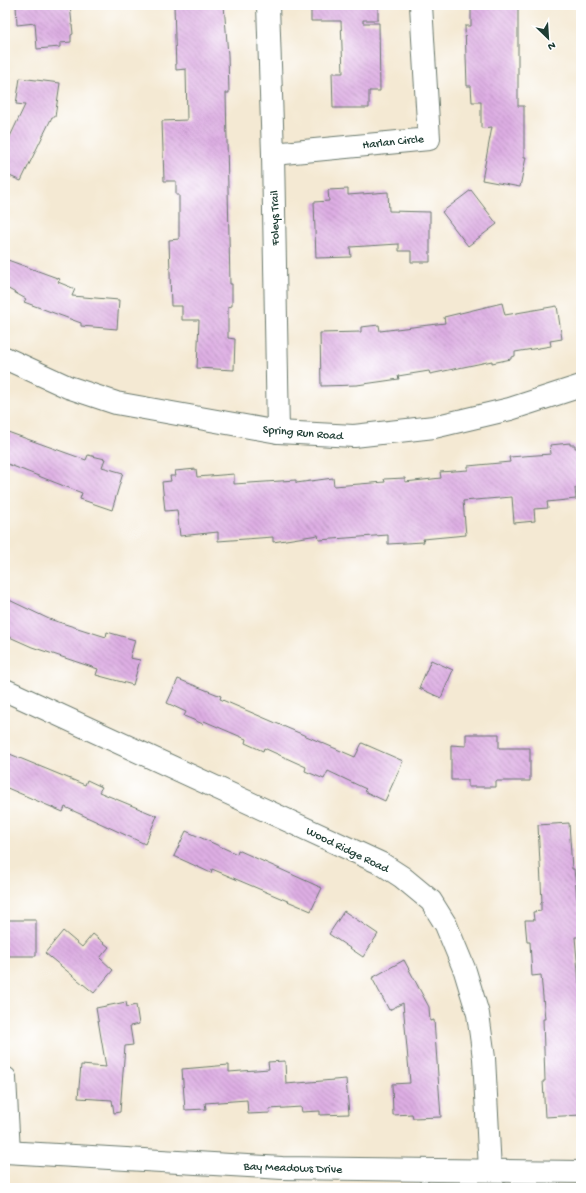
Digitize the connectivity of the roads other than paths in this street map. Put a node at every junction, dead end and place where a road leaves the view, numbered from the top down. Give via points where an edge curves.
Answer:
1 (268, 5) edge
2 (421, 5) edge
3 (273, 154) junction
4 (5, 358) edge
5 (581, 386) edge
6 (278, 432) junction
7 (5, 690) edge
8 (5, 1078) edge
9 (7, 1152) edge
10 (490, 1170) junction
11 (581, 1172) edge

1 - 3 street, Foleys Trail
2 - 3 street, Harlan Circle via 430,139
3 - 6 street, Foleys Trail
4 - 6 street, Spring Run Road via 68,387 116,403
5 - 6 street, Spring Run Road via 510,408 434,427 354,436
7 - 10 street, Wood Ridge Road via 382,864 431,901 446,925 465,971 478,1014 484,1058
8 - 9 street
9 - 10 street, Bay Meadows Drive via 282,1168
10 - 11 street, Bay Meadows Drive

